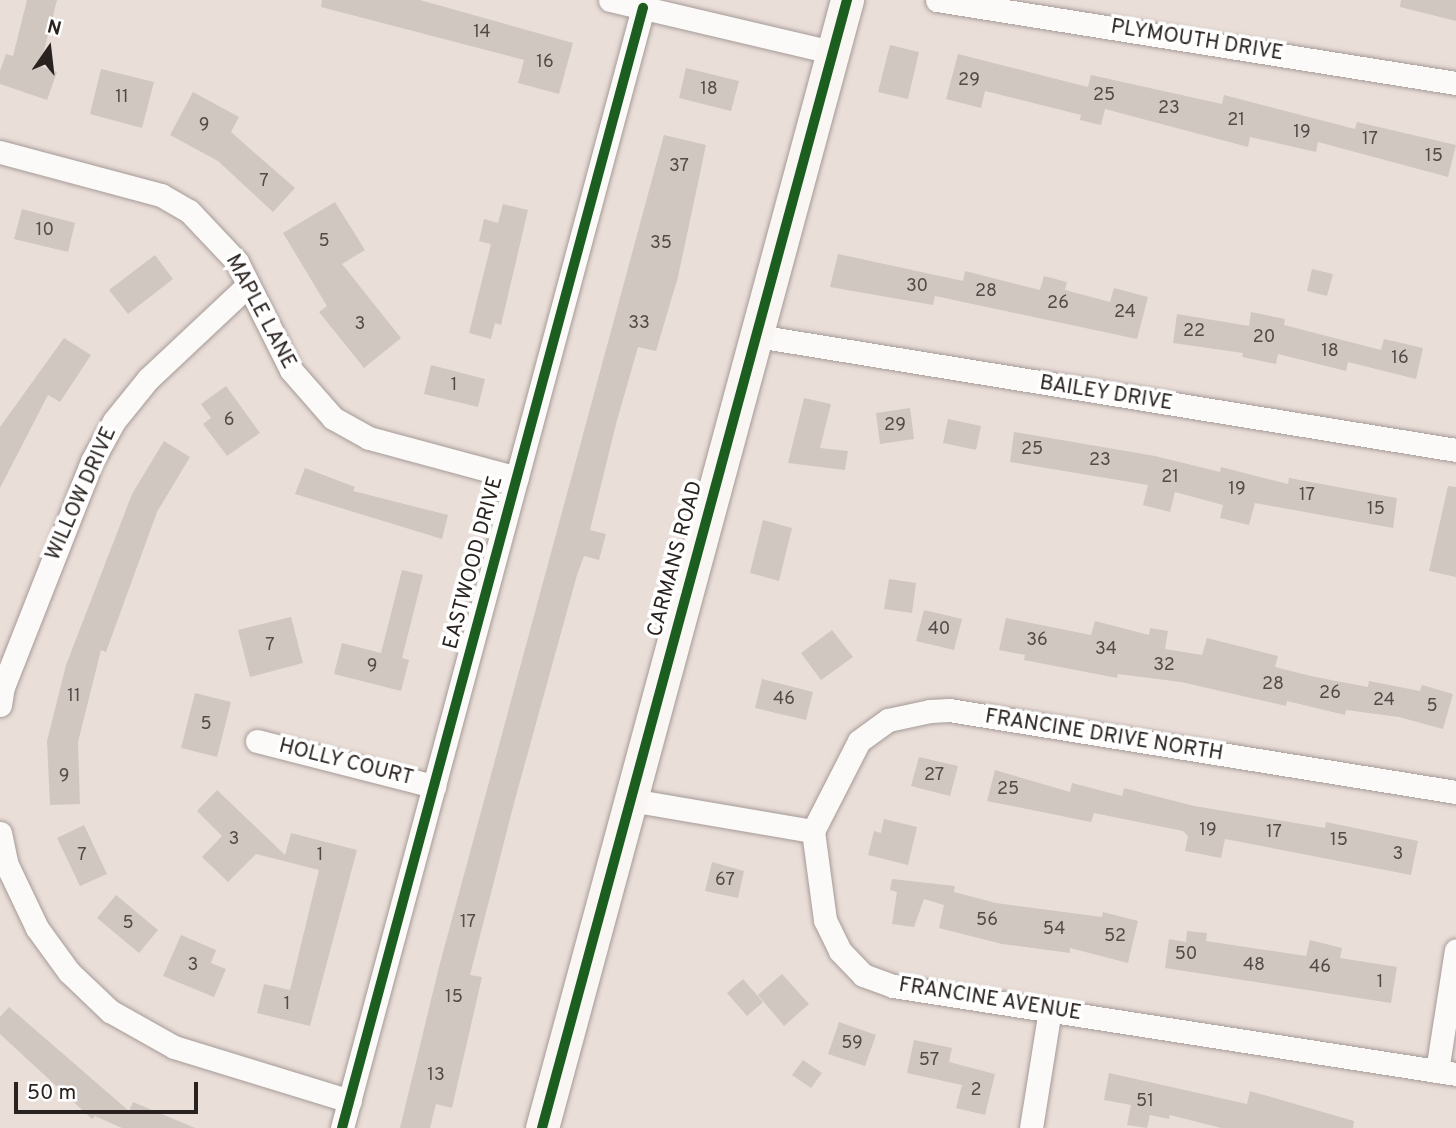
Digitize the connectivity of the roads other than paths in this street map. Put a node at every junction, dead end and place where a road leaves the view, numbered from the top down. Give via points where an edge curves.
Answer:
1 (610, 0) edge
2 (847, 0) edge
3 (937, 0) edge
4 (643, 8) junction
5 (832, 52) junction
6 (1456, 82) edge
7 (0, 152) edge
8 (247, 286) junction
9 (757, 336) junction
10 (1456, 450) edge
11 (517, 478) junction
12 (0, 705) edge
13 (257, 741) dead end
14 (434, 786) junction
15 (1456, 792) edge
16 (631, 800) junction
17 (813, 831) junction
18 (0, 833) edge
19 (1456, 950) edge
20 (1050, 1010) junction
21 (1446, 1073) edge
22 (350, 1101) junction
23 (342, 1128) edge
24 (542, 1128) edge
25 (1031, 1128) edge

1 - 4 street
2 - 5 street, CARMANS ROAD
3 - 6 street, PLYMOUTH DRIVE
4 - 5 street
4 - 11 street, EASTWOOD DRIVE
5 - 9 street, CARMANS ROAD
7 - 8 street, MAPLE LANE via 161,195 189,211 219,238
8 - 11 street, MAPLE LANE via 291,370 333,418 369,438
8 - 12 street, WILLOW DRIVE via 148,379 114,421 92,461 3,687
9 - 10 street, BAILEY DRIVE
9 - 16 street, CARMANS ROAD
11 - 14 street, EASTWOOD DRIVE
13 - 14 street, HOLLY COURT
14 - 22 street, EASTWOOD DRIVE
15 - 17 street, FRANCINE DRIVE NORTH via 949,710 930,711 888,720 859,741
16 - 17 street
16 - 24 street, CARMANS ROAD
17 - 20 street, FRANCINE AVENUE via 825,920 840,951 863,975 893,986
18 - 22 street via 7,865 37,928 69,972 110,1011 174,1047
19 - 21 street
20 - 21 street, FRANCINE AVENUE
20 - 25 street
22 - 23 street, EASTWOOD DRIVE

